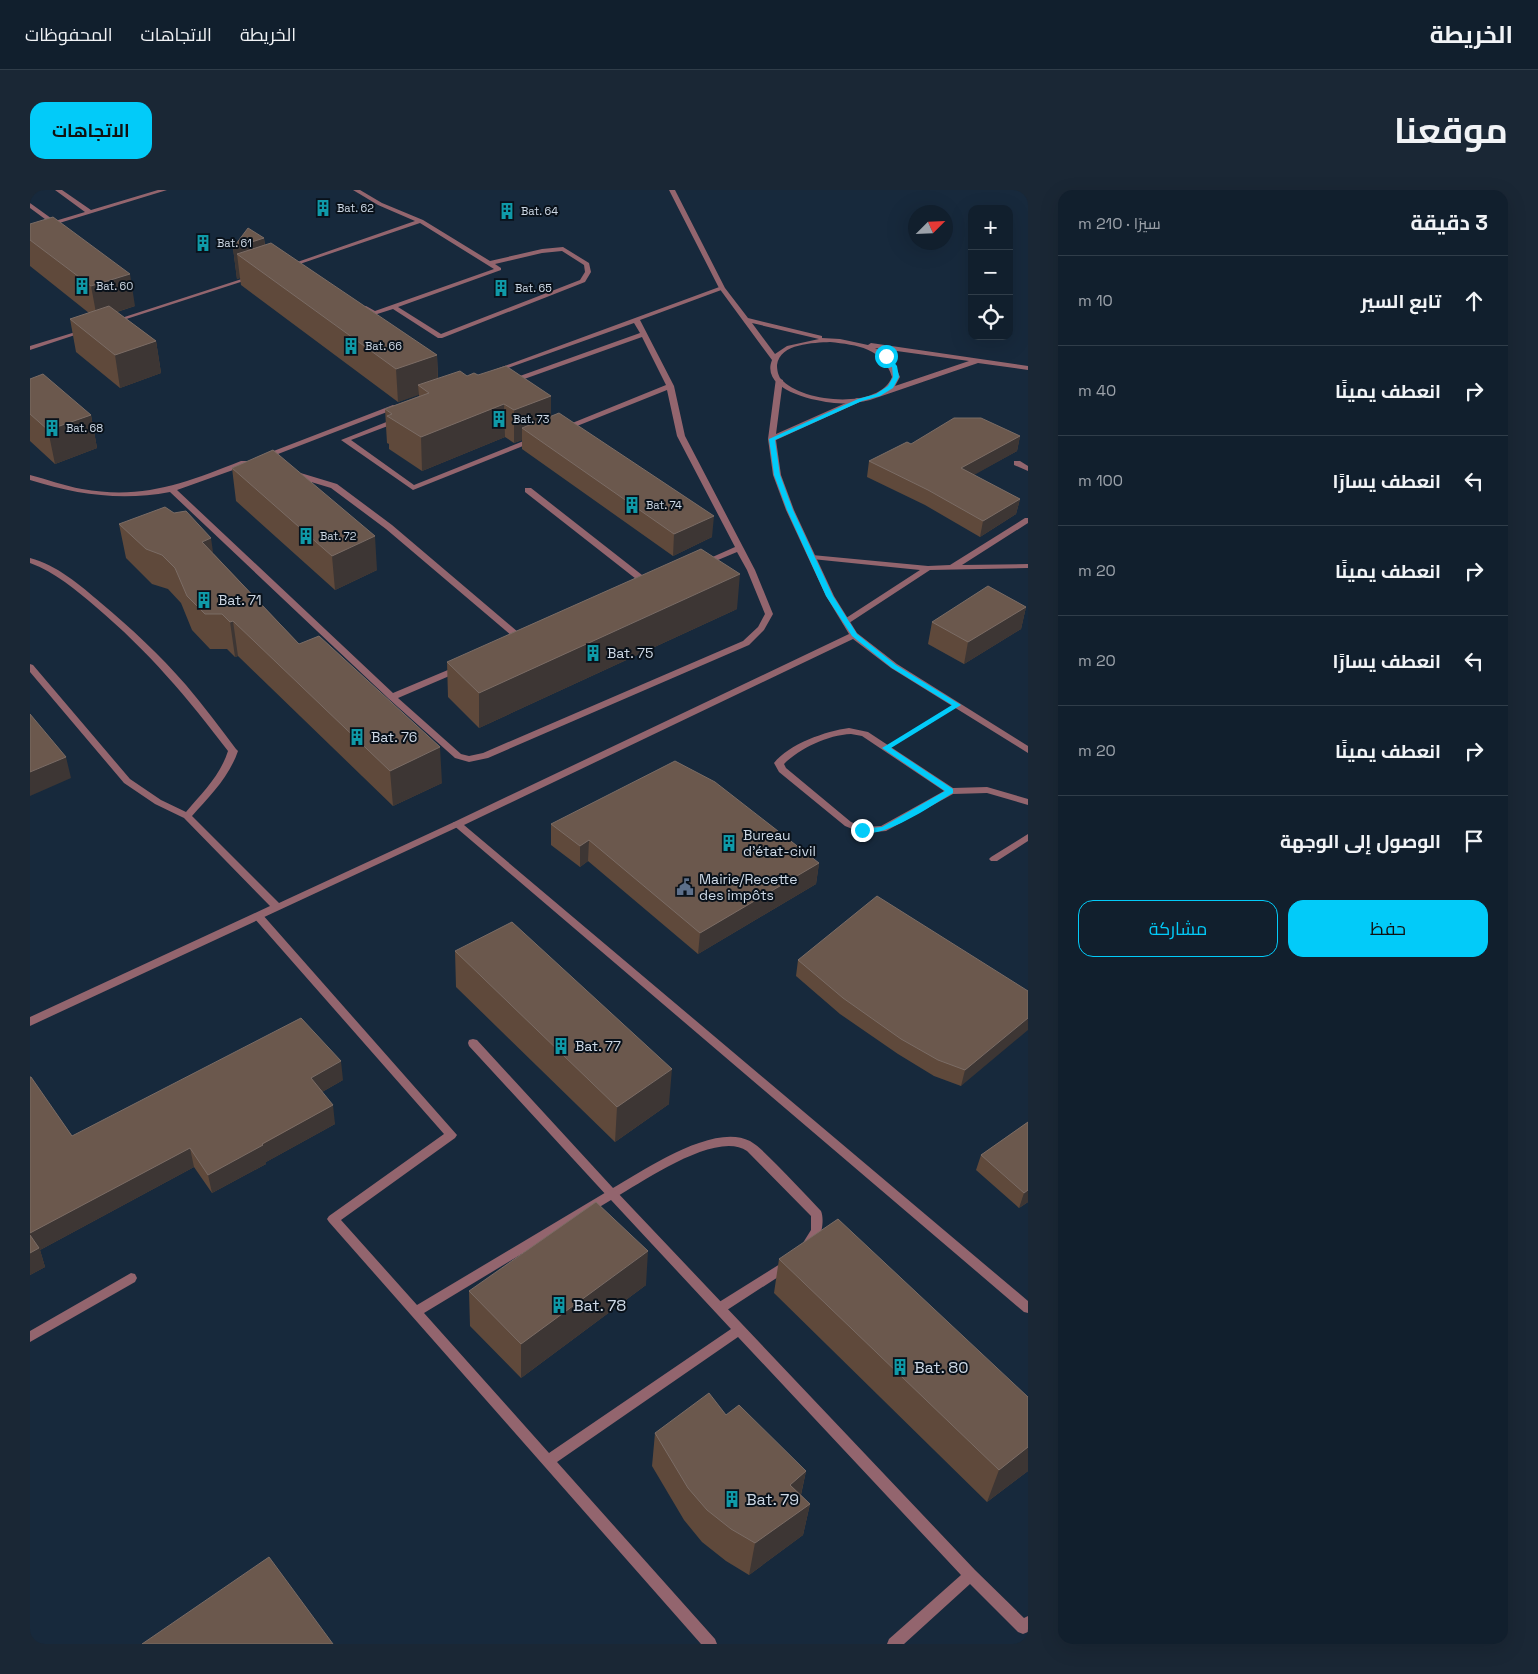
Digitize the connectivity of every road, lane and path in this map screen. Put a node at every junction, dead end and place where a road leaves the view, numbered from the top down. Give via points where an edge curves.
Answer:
1 (58, 190) edge
2 (164, 190) edge
3 (356, 190) edge
4 (672, 190) edge
5 (30, 205) edge
6 (90, 212) junction
7 (421, 221) junction
8 (54, 223) junction
9 (30, 230) edge
10 (299, 263) junction
11 (490, 263) junction
12 (308, 268) edge
13 (281, 269) edge
14 (262, 274) edge
15 (722, 288) junction
16 (357, 302) edge
17 (393, 306) junction
18 (636, 320) junction
19 (746, 320) junction
20 (105, 324) edge
21 (95, 327) edge
22 (643, 334) junction
23 (830, 340) junction
24 (852, 342) junction
25 (30, 348) edge
26 (775, 359) junction
27 (981, 360) junction
28 (1028, 368) edge
29 (488, 374) edge
30 (779, 380) junction
31 (504, 384) edge
32 (670, 386) junction
33 (878, 395) junction
34 (860, 400) junction
35 (406, 404) edge
36 (401, 420) edge
37 (560, 430) edge
38 (541, 437) edge
39 (772, 439) junction
40 (258, 458) edge
41 (1017, 464) dead end
42 (264, 467) edge
43 (1028, 469) edge
44 (285, 472) edge
45 (30, 477) edge
46 (172, 489) junction
47 (528, 490) dead end
48 (1028, 520) edge
49 (739, 548) junction
50 (812, 557) junction
51 (30, 560) edge
52 (1028, 566) edge
53 (695, 567) edge
54 (952, 567) junction
55 (928, 568) junction
56 (659, 582) edge
57 (650, 586) junction
58 (641, 590) edge
59 (846, 622) junction
60 (854, 635) junction
61 (532, 637) edge
62 (470, 664) edge
63 (30, 667) edge
64 (392, 697) junction
65 (958, 705) junction
66 (886, 748) junction
67 (1028, 750) edge
68 (950, 791) junction
69 (1028, 802) edge
70 (187, 816) junction
71 (457, 824) junction
72 (1028, 837) edge
73 (994, 859) dead end
74 (277, 907) junction
75 (258, 916) junction
76 (30, 1022) edge
77 (472, 1043) dead end
78 (612, 1194) junction
79 (132, 1278) dead end
80 (720, 1308) junction
81 (1028, 1308) edge
82 (416, 1312) junction
83 (740, 1329) junction
84 (30, 1337) edge
85 (548, 1461) junction
86 (970, 1575) junction
87 (1028, 1623) edge
88 (710, 1644) edge
89 (894, 1644) edge

1 - 6 street
2 - 6 street
3 - 7 street
4 - 15 street
5 - 8 street
6 - 8 street
7 - 10 street
7 - 11 street
8 - 9 street
10 - 12 street
10 - 13 street
11 - 17 street via 499,269
11 - 17 street via 563,249 587,264 588,272 583,281 440,337
14 - 20 street
15 - 18 street
15 - 19 street
16 - 17 street via 374,313
18 - 22 street
18 - 29 street
19 - 23 street
19 - 26 street
21 - 25 street
22 - 31 street
22 - 32 street
23 - 24 street
23 - 26 street via 795,345 782,351
24 - 27 street
24 - 33 street via 886,356 894,366 896,377 890,387
26 - 30 street via 773,370
27 - 28 street
27 - 33 street
30 - 34 street via 813,398
30 - 39 street
32 - 37 street
32 - 49 street via 681,436
33 - 34 street
34 - 39 street
35 - 40 street
36 - 38 street via 346,440 413,488
39 - 50 street via 777,475
41 - 43 street
42 - 46 street via 248,462
44 - 61 street via 334,486 389,527 518,643
45 - 46 street via 93,495 139,495
46 - 64 street
47 - 57 street
48 - 54 street
49 - 53 street
49 - 64 street via 769,614 746,643 485,756 469,759 458,756
50 - 55 street
50 - 59 street
51 - 70 street via 50,567 103,608 182,686 233,751 230,762 213,787
52 - 54 street
54 - 55 street
55 - 59 street
56 - 57 street
57 - 58 street
59 - 60 street
60 - 65 street via 894,666
60 - 71 street
62 - 64 street
63 - 70 street via 126,781
65 - 66 path
65 - 67 street
66 - 68 street
66 - 68 street via 865,734 848,731 831,735 785,756 779,763 782,770 848,824 862,830 883,829
68 - 69 street via 987,790
70 - 74 street
71 - 74 street
71 - 81 street
72 - 73 street
74 - 75 street
75 - 76 street
75 - 82 street via 451,1136 333,1218
77 - 78 street
78 - 80 street
78 - 80 street via 701,1145 729,1141 747,1145 817,1214 817,1231 802,1255
78 - 82 street
79 - 84 street
80 - 83 street
82 - 85 street
83 - 85 street
83 - 86 street
85 - 88 street
86 - 87 street via 1023,1627
86 - 89 street

